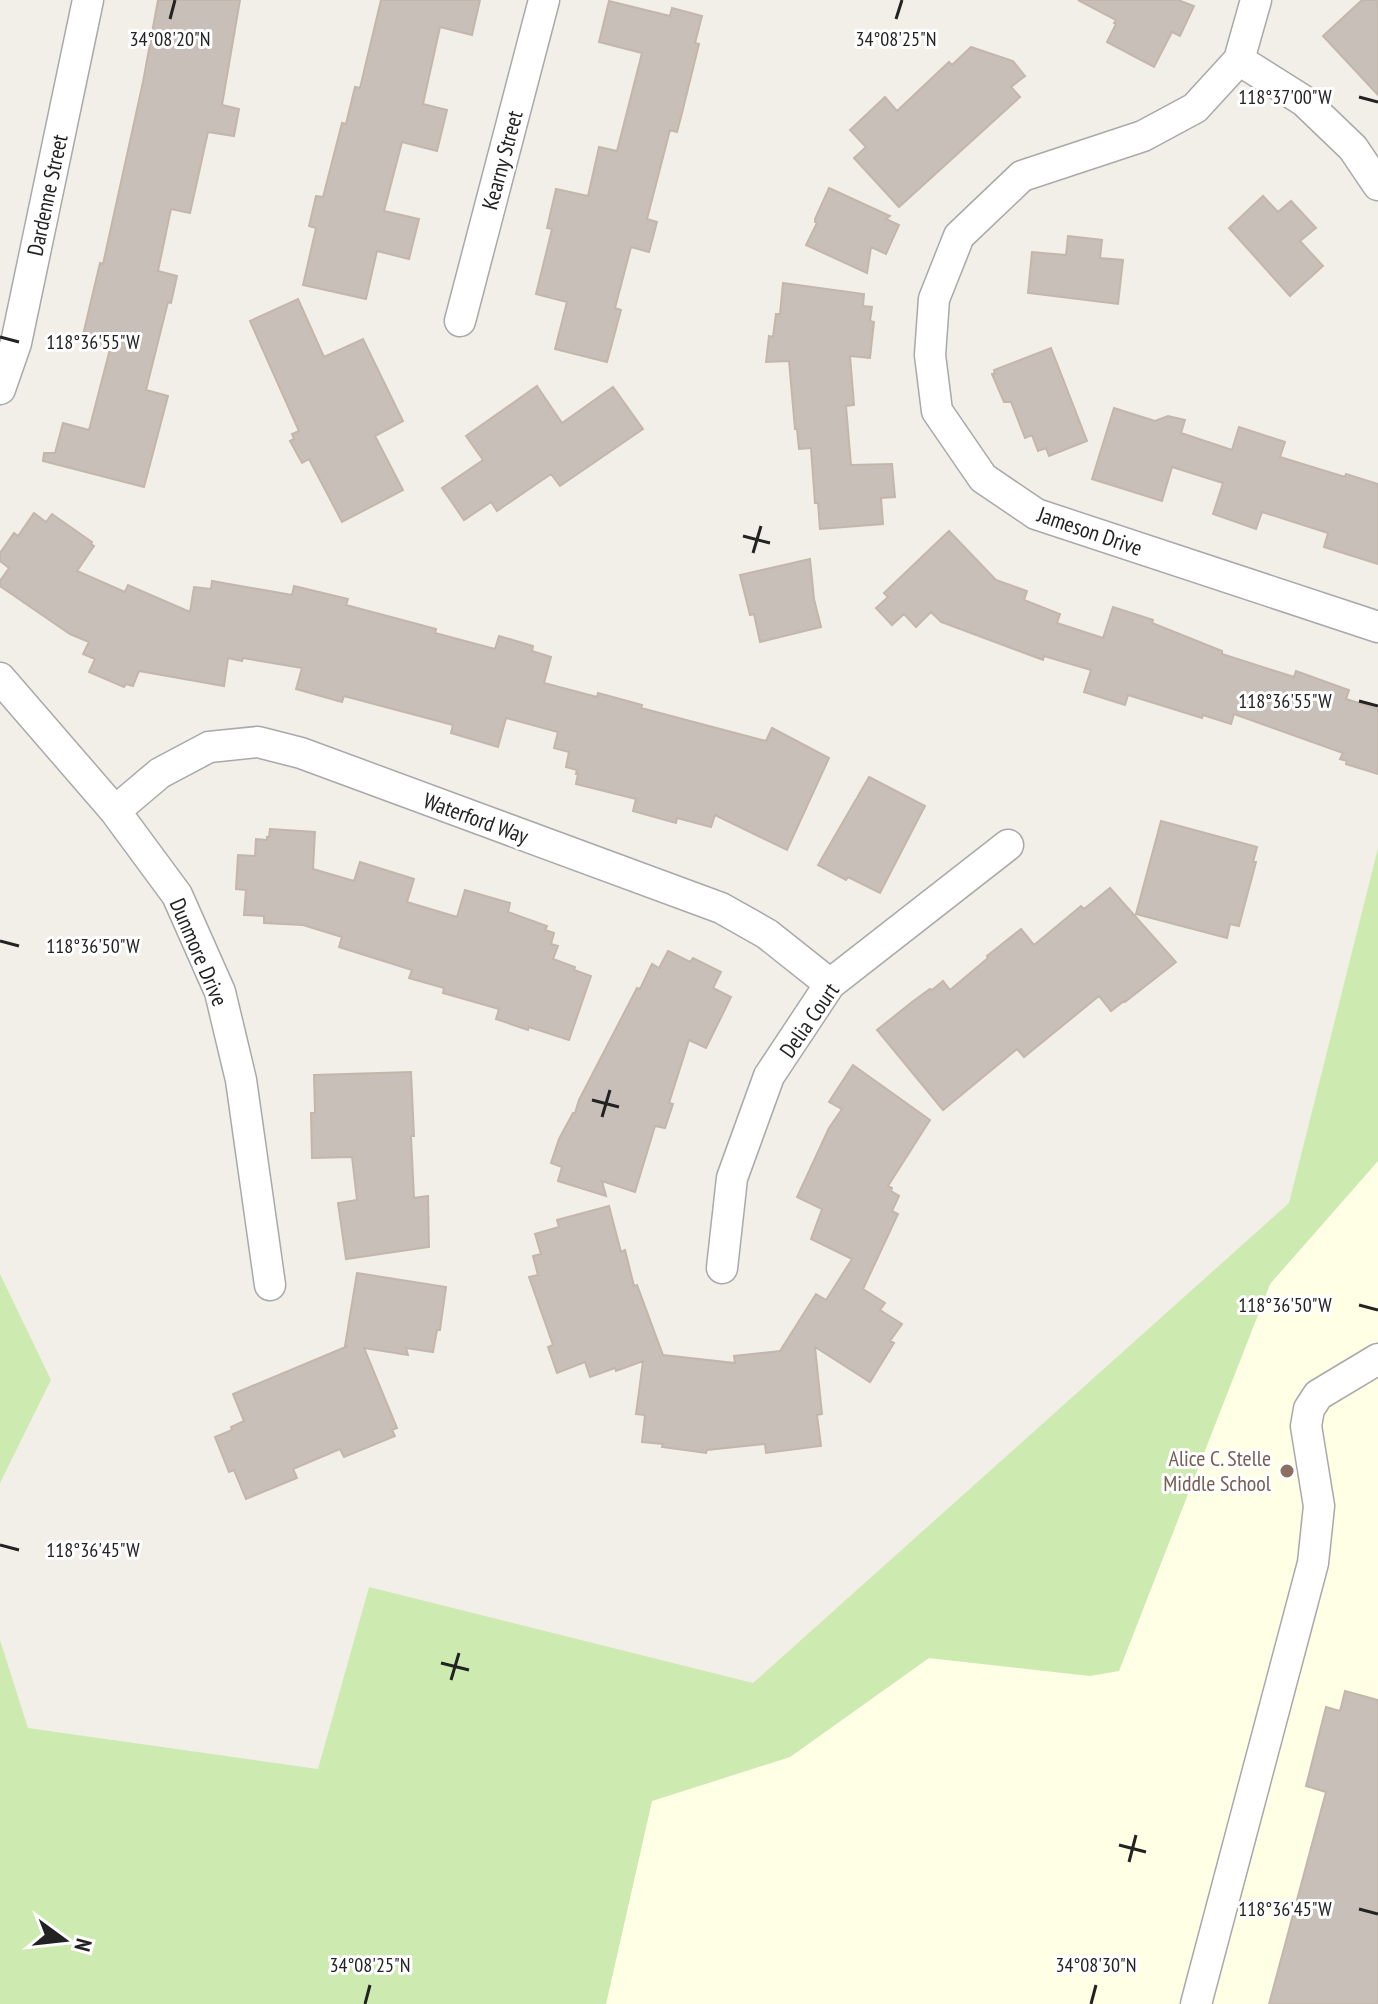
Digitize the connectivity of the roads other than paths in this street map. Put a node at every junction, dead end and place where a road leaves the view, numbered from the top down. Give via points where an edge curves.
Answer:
1 (88, 0) edge
2 (544, 0) edge
3 (1256, 0) edge
4 (1239, 60) junction
5 (1378, 185) edge
6 (460, 321) dead end
7 (0, 389) edge
8 (1378, 627) edge
9 (0, 678) edge
10 (115, 811) junction
11 (1008, 845) dead end
12 (830, 984) junction
13 (722, 1268) dead end
14 (270, 1285) dead end
15 (1378, 1359) edge
16 (1196, 2004) edge

1 - 7 street, Dardenne Street via 16,343
2 - 6 street, Kearny Street
3 - 4 street, Jameson Drive
4 - 5 street via 1304,101 1353,148
4 - 8 street, Jameson Drive via 1195,108 1143,136 1022,176 959,236 934,299 930,355 937,411 983,478 1036,514
9 - 10 street, Dunmore Drive
10 - 12 street, Waterford Way via 160,773 209,747 258,742 301,753 721,908 767,934
10 - 14 street, Dunmore Drive via 177,895 220,992 241,1080
11 - 12 street, Delia Court
12 - 13 street, Delia Court via 769,1076 732,1178
15 - 16 street via 1318,1395 1309,1409 1306,1426 1319,1506 1313,1563

